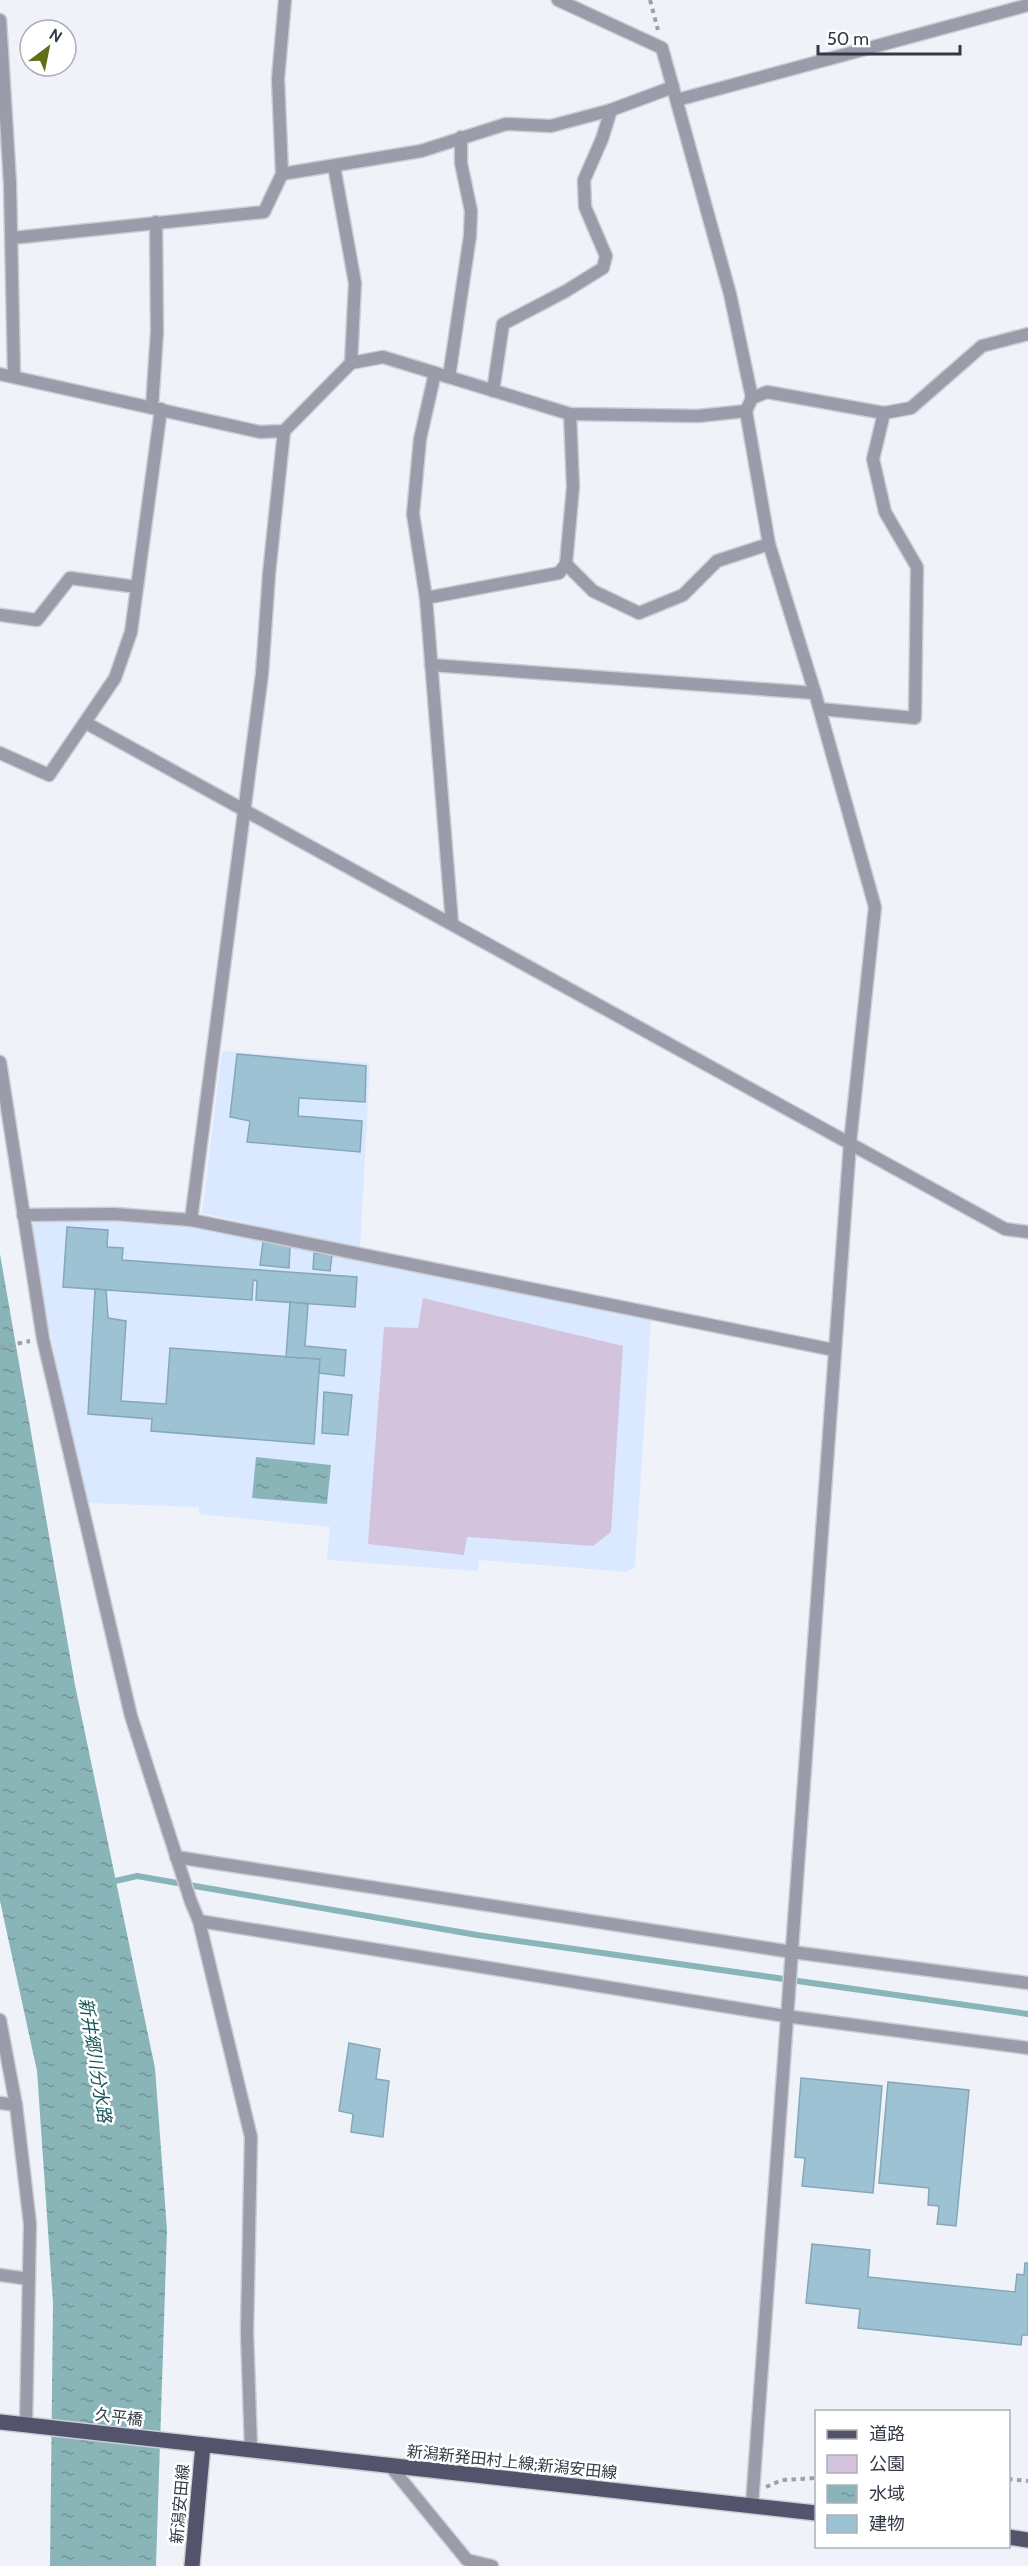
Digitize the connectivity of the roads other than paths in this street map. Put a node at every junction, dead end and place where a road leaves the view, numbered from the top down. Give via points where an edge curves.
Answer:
1 (285, 0) edge
2 (558, 0) edge
3 (1028, 5) edge
4 (0, 20) edge
5 (673, 87) junction
6 (677, 100) junction
7 (611, 110) junction
8 (461, 137) junction
9 (334, 166) junction
10 (282, 174) junction
11 (156, 222) junction
12 (12, 238) junction
13 (1028, 334) edge
14 (351, 363) junction
15 (435, 373) junction
16 (0, 374) edge
17 (14, 376) junction
18 (449, 377) junction
19 (493, 391) junction
20 (752, 398) junction
21 (156, 408) junction
22 (746, 411) junction
23 (884, 412) junction
24 (570, 414) junction
25 (284, 431) junction
26 (769, 544) junction
27 (566, 564) junction
28 (137, 587) junction
29 (426, 598) junction
30 (0, 615) edge
31 (431, 665) junction
32 (815, 693) junction
33 (820, 709) junction
34 (86, 723) junction
35 (0, 753) edge
36 (246, 809) junction
37 (452, 923) junction
38 (0, 1062) edge
39 (850, 1143) junction
40 (23, 1215) junction
41 (191, 1220) junction
42 (1028, 1232) edge
43 (834, 1350) junction
44 (176, 1857) junction
45 (199, 1922) junction
46 (791, 1956) junction
47 (1028, 1983) edge
48 (785, 2016) junction
49 (0, 2020) edge
50 (1028, 2048) edge
51 (0, 2103) edge
52 (16, 2105) junction
53 (0, 2275) edge
54 (29, 2279) junction
55 (0, 2422) edge
56 (26, 2425) junction
57 (203, 2445) junction
58 (251, 2448) junction
59 (391, 2467) junction
60 (752, 2500) junction
61 (815, 2513) edge
62 (1010, 2537) edge
63 (1028, 2540) edge
64 (192, 2566) edge
65 (492, 2566) edge

1 - 10 street via 278,79
2 - 5 street via 662,48
3 - 6 street
4 - 12 street
5 - 6 street
5 - 7 street
6 - 20 street via 730,294
7 - 8 street via 551,126 506,124
7 - 19 street via 584,180 585,207 606,256 603,268 503,324
8 - 9 street via 421,151
8 - 18 street via 461,163 471,210 470,236
9 - 10 street
9 - 14 street via 355,283
10 - 11 street via 264,212
11 - 12 street
11 - 21 street
12 - 17 street
13 - 23 street via 982,346 911,408
14 - 15 street via 383,357
14 - 25 street
15 - 18 street
15 - 29 street via 420,439 413,514
16 - 17 street
17 - 21 street
18 - 19 street
19 - 24 street
20 - 22 street
20 - 23 street via 767,392
21 - 25 street via 260,432
21 - 28 street
22 - 24 street via 698,417
22 - 26 street
23 - 33 street via 873,459 885,512 917,567 915,718
24 - 27 street via 573,487
25 - 36 street
26 - 27 street via 717,561 683,595 639,613 593,591
26 - 32 street
27 - 29 street via 560,573
28 - 30 street via 70,578 37,620
28 - 34 street via 131,632 115,678
29 - 31 street
31 - 32 street
31 - 37 street
32 - 33 street
33 - 39 street via 875,907
34 - 35 street via 50,775
34 - 36 street
36 - 37 street
36 - 41 street
37 - 39 street
38 - 40 street
39 - 42 street via 1005,1229
39 - 43 street
40 - 41 street via 114,1214
40 - 44 street via 43,1339 131,1716
41 - 43 street
43 - 46 street
44 - 45 street
44 - 46 street
45 - 48 street
45 - 58 street via 251,2137 247,2332
46 - 47 street
46 - 48 street
48 - 50 street
48 - 60 street
49 - 52 street
51 - 52 street
52 - 54 street via 30,2224
53 - 54 street
54 - 56 street
55 - 56 main road, 久平橋
56 - 57 main road, 久平橋
57 - 58 main road, 新潟新発田村上線;新潟安田線
57 - 64 main road, 新潟安田線
58 - 59 main road, 新潟新発田村上線;新潟安田線
59 - 60 main road, 新潟新発田村上線;新潟安田線
59 - 65 street via 467,2560
60 - 61 main road, 新潟新発田村上線;新潟安田線
62 - 63 main road

